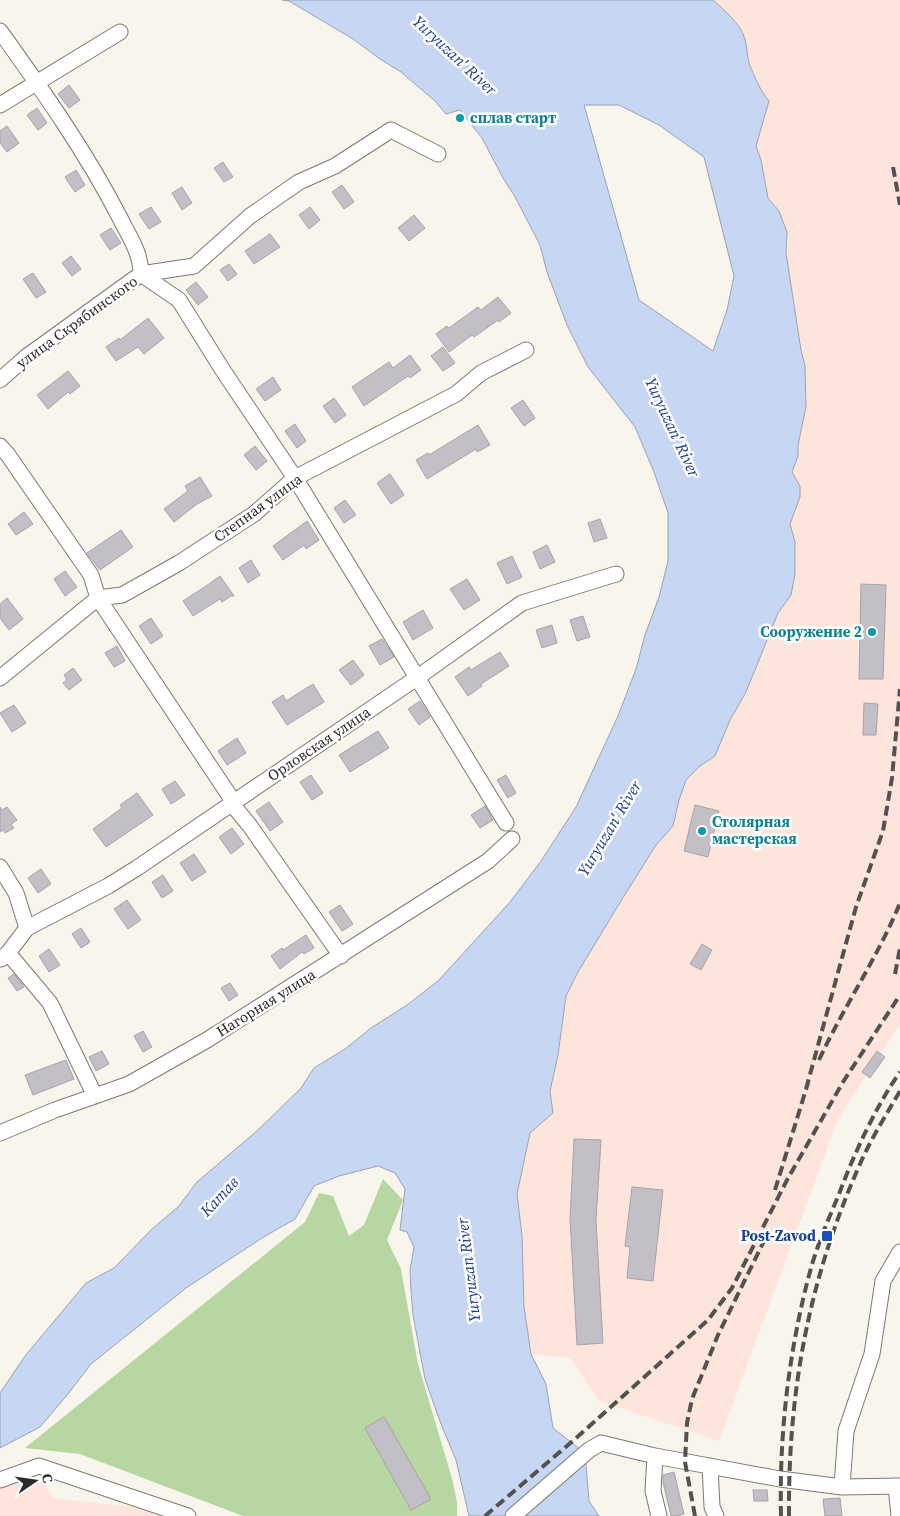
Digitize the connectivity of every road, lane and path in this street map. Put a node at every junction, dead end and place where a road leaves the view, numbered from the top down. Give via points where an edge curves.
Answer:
1 (0, 31) edge
2 (120, 32) dead end
3 (36, 82) junction
4 (0, 105) edge
5 (438, 154) dead end
6 (141, 274) junction
7 (526, 350) dead end
8 (0, 380) edge
9 (0, 446) edge
10 (295, 478) junction
11 (616, 574) dead end
12 (98, 598) junction
13 (0, 678) edge
14 (418, 678) junction
15 (232, 804) junction
16 (506, 823) dead end
17 (512, 839) dead end
18 (0, 867) edge
19 (27, 928) junction
20 (4, 956) edge
21 (341, 956) junction
22 (95, 1096) junction
23 (0, 1133) edge
24 (900, 1252) edge
25 (655, 1456) junction
26 (710, 1466) junction
27 (0, 1480) edge
28 (898, 1486) edge
29 (842, 1487) junction
30 (188, 1516) edge
31 (513, 1516) edge
32 (659, 1516) edge
33 (716, 1516) edge
34 (899, 1516) edge

1 - 3 street
2 - 3 street
3 - 4 street
3 - 6 street via 103,186 138,252
5 - 6 street, улица Скрябинского via 391,130 335,166 299,182 250,216 194,266
6 - 8 street, улица Скрябинского via 26,357
6 - 10 street via 179,300
7 - 10 street, Степная улица via 481,373 456,394
9 - 12 street via 91,575
10 - 12 street, Степная улица via 254,514 179,563 122,594
10 - 14 street
11 - 14 street, Орловская улица via 522,603
12 - 13 street, Степная улица
12 - 15 street
14 - 15 street, Орловская улица
14 - 16 street
15 - 19 street, Орловская улица via 108,886
15 - 21 street
17 - 21 street, Нагорная улица via 488,861
18 - 19 street via 16,893
19 - 20 street
20 - 22 street via 50,1003
21 - 22 street, Нагорная улица via 207,1040 129,1084
22 - 23 street, Нагорная улица
24 - 29 street via 883,1281 872,1354 846,1431
25 - 26 street
25 - 31 street via 601,1444 589,1450
25 - 32 street via 653,1491
26 - 29 street
26 - 33 street via 712,1507
27 - 30 street via 39,1466
28 - 29 street
28 - 34 street

